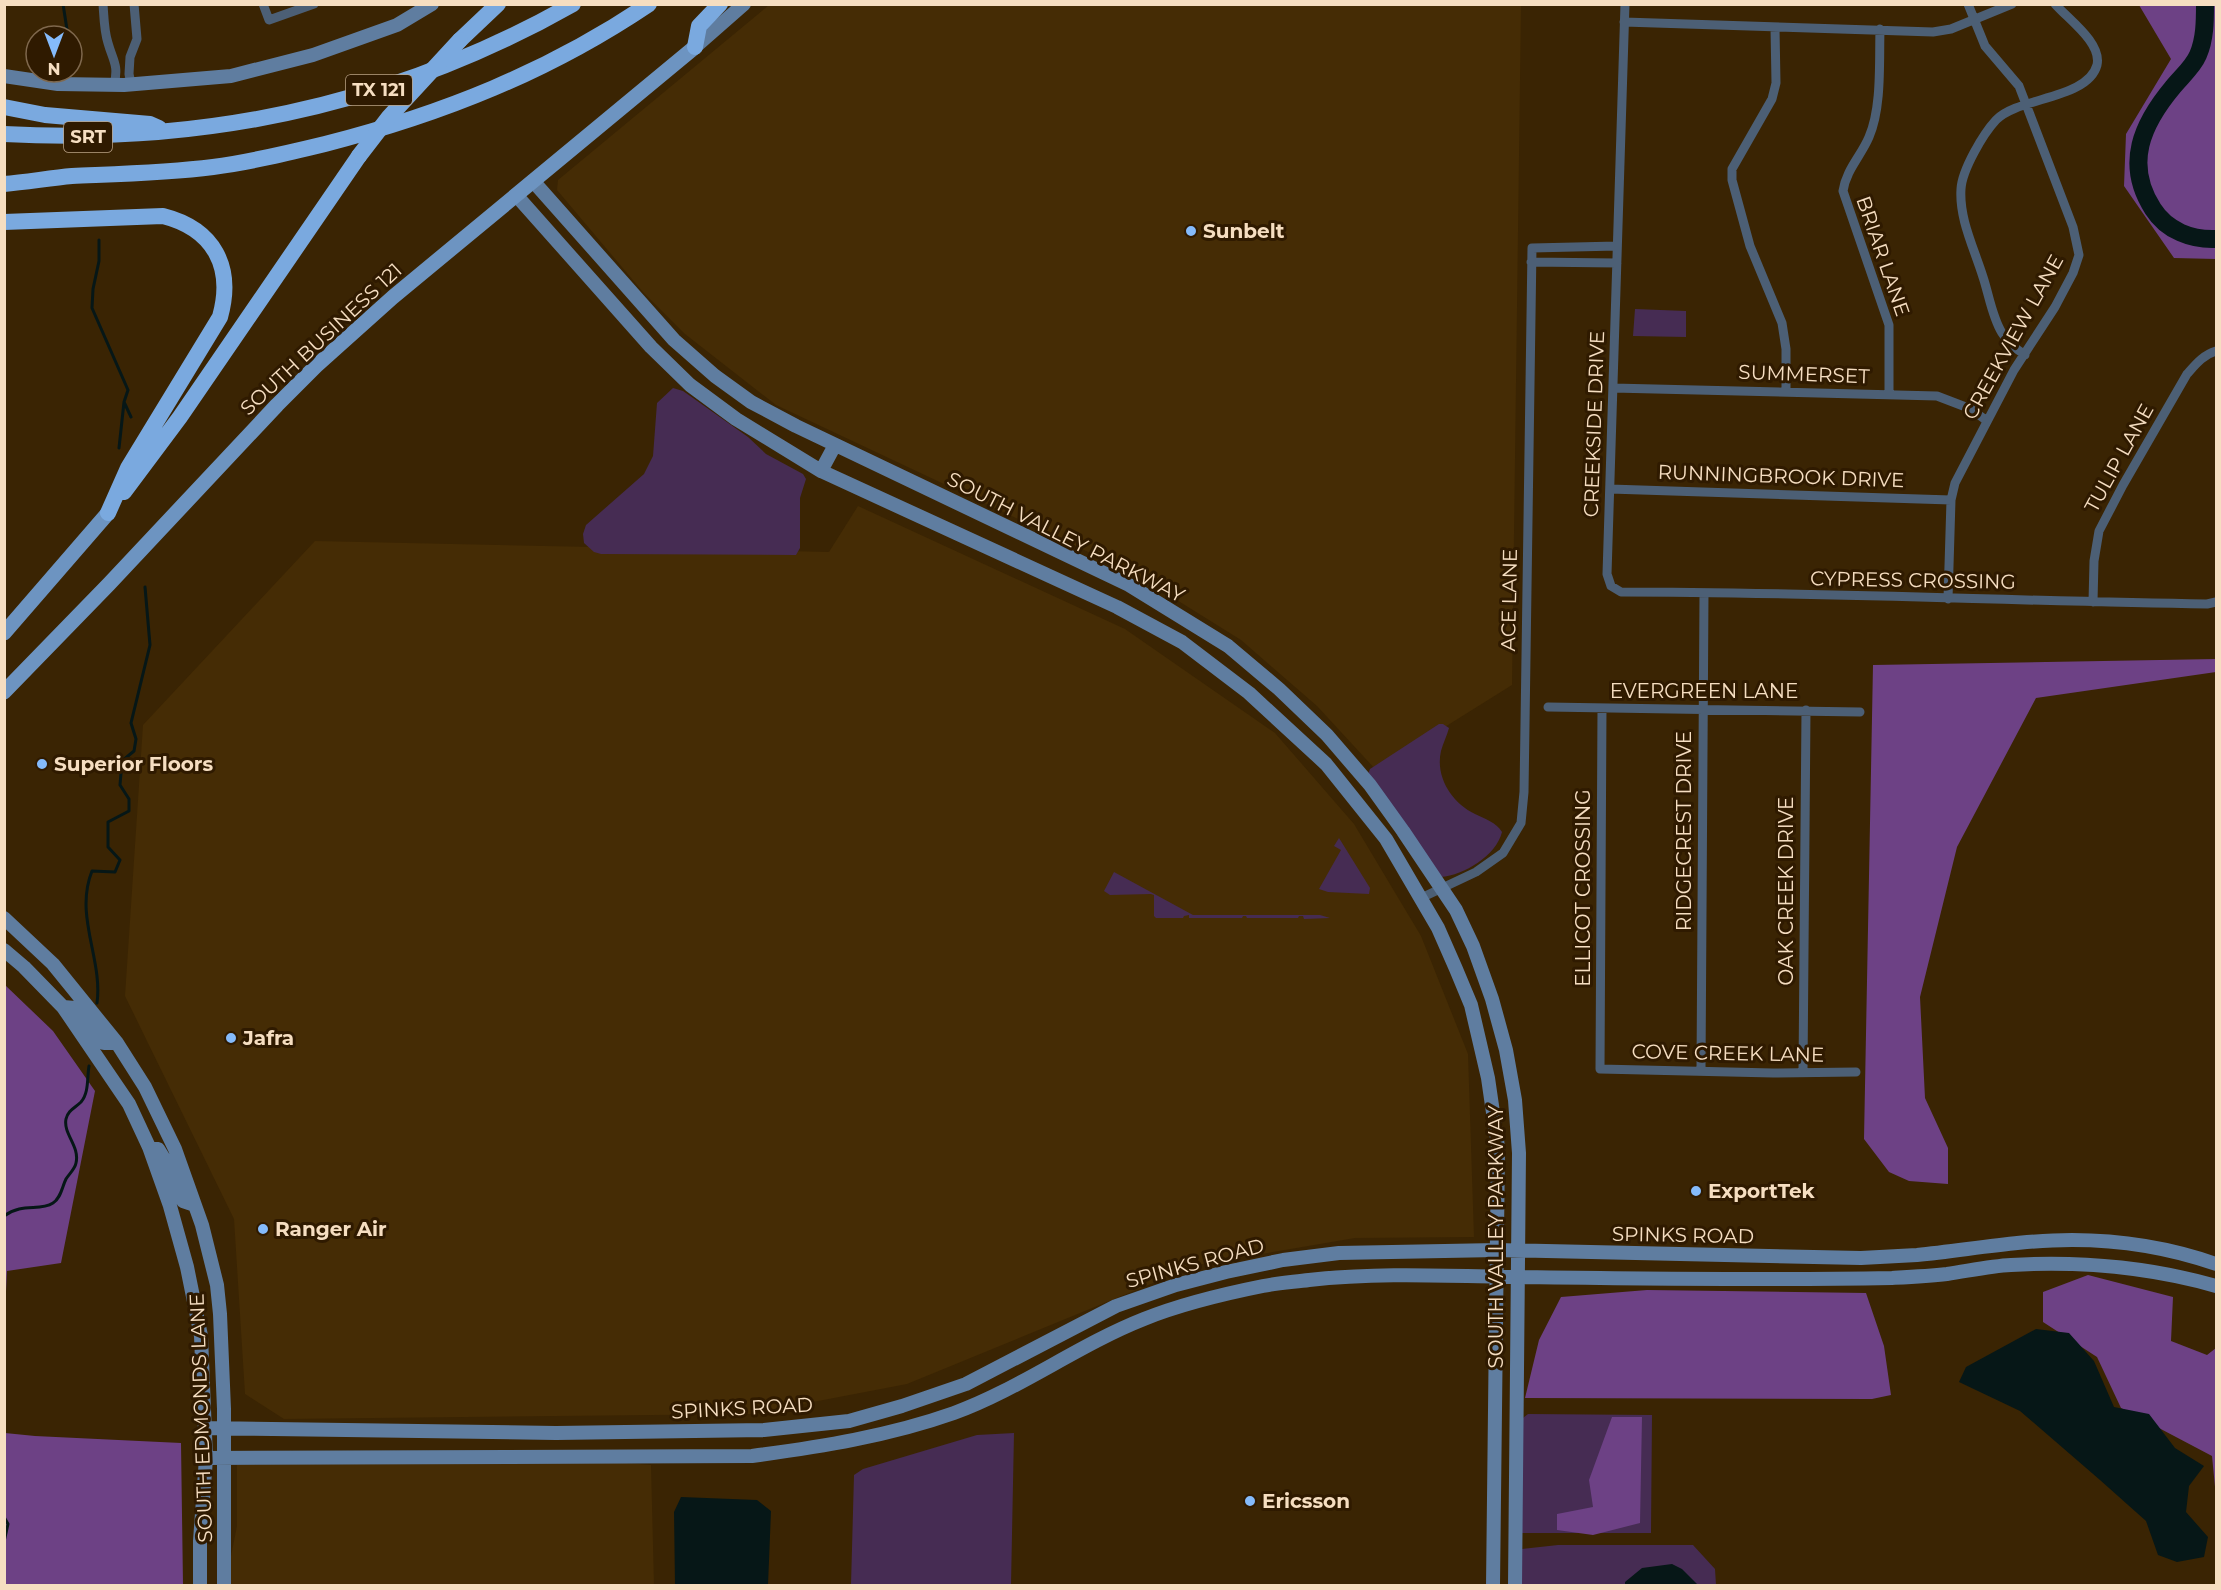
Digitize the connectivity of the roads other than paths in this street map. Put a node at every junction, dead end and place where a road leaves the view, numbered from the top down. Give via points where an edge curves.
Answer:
1 (103, 4) edge
2 (134, 4) edge
3 (263, 4) edge
4 (314, 4) edge
5 (432, 4) edge
6 (498, 4) edge
7 (573, 4) edge
8 (649, 4) edge
9 (720, 4) edge
10 (744, 4) edge
11 (1625, 4) edge
12 (1968, 4) edge
13 (2012, 4) edge
14 (2055, 4) edge
15 (1974, 20) junction
16 (1624, 22) junction
17 (1775, 28) junction
18 (1880, 29) junction
19 (694, 47) junction
20 (4, 76) edge
21 (131, 84) junction
22 (114, 85) junction
23 (2027, 105) junction
24 (4, 107) edge
25 (171, 133) junction
26 (4, 134) edge
27 (4, 174) edge
28 (72, 176) junction
29 (532, 181) junction
30 (4, 184) edge
31 (516, 195) junction
32 (4, 222) edge
33 (1617, 246) junction
34 (1531, 262) junction
35 (1617, 263) junction
36 (2217, 351) edge
37 (2025, 355) junction
38 (1613, 388) junction
39 (1786, 391) junction
40 (1889, 394) junction
41 (1987, 421) junction
42 (835, 445) junction
43 (821, 471) junction
44 (1610, 489) junction
45 (1951, 500) junction
46 (108, 513) junction
47 (1611, 586) joint
48 (1704, 593) junction
49 (1948, 599) junction
50 (2093, 602) junction
51 (2217, 602) edge
52 (4, 633) edge
53 (1262, 675) junction
54 (4, 692) edge
55 (1249, 693) junction
56 (1548, 707) dead end
57 (1602, 708) junction
58 (1703, 710) junction
59 (1806, 710) junction
60 (1860, 712) dead end
61 (1441, 889) junction
62 (1421, 898) junction
63 (4, 918) edge
64 (4, 951) edge
65 (63, 1007) junction
66 (117, 1043) junction
67 (1600, 1069) joint
68 (1701, 1070) junction
69 (1803, 1072) junction
70 (1856, 1072) dead end
71 (149, 1147) junction
72 (194, 1204) junction
73 (1497, 1250) junction
74 (1518, 1251) junction
75 (1792, 1256) junction
76 (2217, 1264) edge
77 (1496, 1276) junction
78 (1518, 1277) junction
79 (1791, 1279) junction
80 (2217, 1286) edge
81 (1036, 1347) junction
82 (1047, 1368) junction
83 (849, 1420) junction
84 (206, 1428) junction
85 (224, 1430) junction
86 (855, 1439) junction
87 (224, 1457) junction
88 (206, 1458) junction
89 (1515, 1538) junction
90 (1493, 1539) junction
91 (200, 1586) edge
92 (224, 1586) edge
93 (1493, 1586) edge
94 (1515, 1586) edge

1 - 22 street via 107,43 117,71
2 - 21 street via 137,39 130,57
3 - 4 street via 269,20
5 - 21 main road via 397,25 313,55 231,76
6 - 46 highway, bridge via 389,117 359,156 180,417
7 - 25 highway, TX 121 via 455,63 400,83 299,111
8 - 28 highway, TX 121 via 596,37 498,87 394,126 214,167
9 - 19 highway via 699,26
10 - 19 main road
11 - 16 street, CREEKSIDE DRIVE
12 - 15 street, CREEKVIEW LANE
13 - 15 street
14 - 23 street via 2095,45 2096,67 2085,83
15 - 18 street via 1933,32
15 - 23 street, CREEKVIEW LANE via 1985,46 2013,76
16 - 17 street
16 - 33 street, CREEKSIDE DRIVE
17 - 18 street
17 - 39 street via 1776,83 1772,99 1732,169 1732,180 1750,246 1782,323
18 - 40 street, BRIAR LANE via 1873,122 1842,191 1889,325
19 - 29 main road, SOUTH BUSINESS 121
20 - 22 main road via 58,84
21 - 22 main road
23 - 37 street, CREEKVIEW LANE via 2073,227 2079,255 2069,282
23 - 37 street via 1997,118 1969,163 1960,186 1966,228 1998,326 2009,343
24 - 25 highway via 45,115 150,124
25 - 26 highway, SRT via 93,137
27 - 28 highway, SRT
28 - 30 highway
29 - 31 main road, SOUTH BUSINESS 121
29 - 42 main road, SOUTH VALLEY PARKWAY via 674,340 715,376 751,402
31 - 43 main road, SOUTH VALLEY PARKWAY via 651,347 690,385 736,419
31 - 54 main road, SOUTH BUSINESS 121 via 316,366
32 - 46 highway via 163,216 181,220 199,231 220,260 225,280 220,317 128,468
33 - 34 street, ACE LANE via 1532,248
33 - 35 street, CREEKSIDE DRIVE
34 - 35 street
34 - 61 street, ACE LANE via 1521,823 1503,853
35 - 38 street, CREEKSIDE DRIVE
36 - 50 street, TULIP LANE via 2197,362 2187,374 2099,531
37 - 41 street, CREEKVIEW LANE
38 - 39 street, SUMMERSET
38 - 44 street, CREEKSIDE DRIVE
39 - 40 street, SUMMERSET
40 - 41 street, SUMMERSET via 1937,396 1971,409
41 - 45 street, CREEKVIEW LANE via 1963,465
42 - 43 main road
42 - 53 main road, SOUTH VALLEY PARKWAY via 1129,585 1228,646
43 - 55 main road, SOUTH VALLEY PARKWAY via 1117,607 1182,642
44 - 45 street, RUNNINGBROOK DRIVE
44 - 47 street, CREEKSIDE DRIVE via 1607,574
45 - 49 street, CREEKVIEW LANE
46 - 52 main road
47 - 48 street, CYPRESS CROSSING via 1621,592
48 - 49 street, CYPRESS CROSSING
48 - 58 street, RIDGECREST DRIVE
49 - 50 street, CYPRESS CROSSING
50 - 51 street, CYPRESS CROSSING
53 - 55 main road
53 - 61 main road, SOUTH VALLEY PARKWAY via 1327,735 1370,785
55 - 62 main road, SOUTH VALLEY PARKWAY via 1326,764 1386,839
56 - 57 street, EVERGREEN LANE
57 - 58 street, EVERGREEN LANE
57 - 67 street, ELLICOT CROSSING
58 - 59 street, EVERGREEN LANE
58 - 68 street, RIDGECREST DRIVE
59 - 60 street, EVERGREEN LANE
59 - 69 street, OAK CREEK DRIVE
61 - 62 street, ACE LANE
61 - 74 main road, SOUTH VALLEY PARKWAY via 1473,946 1506,1050 1519,1153
62 - 73 main road, SOUTH VALLEY PARKWAY via 1471,1005 1488,1078 1498,1147
63 - 66 main road, SOUTH EDMONDS LANE via 53,964
64 - 65 main road, SOUTH EDMONDS LANE
65 - 66 main road via 75,1008 104,1043
65 - 71 main road, SOUTH EDMONDS LANE via 129,1104
66 - 72 main road, SOUTH EDMONDS LANE via 145,1087 175,1149
67 - 68 street, COVE CREEK LANE
68 - 69 street, COVE CREEK LANE
69 - 70 street, COVE CREEK LANE
71 - 72 main road via 158,1149 165,1159 183,1201
71 - 84 main road, SOUTH EDMONDS LANE via 188,1267 201,1336
72 - 85 main road, SOUTH EDMONDS LANE via 217,1285
73 - 74 main road, SPINKS ROAD
73 - 77 main road, SOUTH VALLEY PARKWAY
73 - 81 main road, SPINKS ROAD via 1339,1253 1283,1260 1176,1285 1116,1306
74 - 75 main road, SPINKS ROAD
74 - 78 main road, SOUTH VALLEY PARKWAY
75 - 76 main road, SPINKS ROAD via 1917,1255 2072,1240 2125,1242
75 - 79 main road
77 - 78 main road, SPINKS ROAD
77 - 82 main road, SPINKS ROAD via 1403,1274 1266,1285 1144,1319
77 - 90 main road, SOUTH VALLEY PARKWAY
78 - 79 main road, SPINKS ROAD
78 - 89 main road, SOUTH VALLEY PARKWAY
79 - 80 main road, SPINKS ROAD via 1892,1278 2060,1263 2121,1266
81 - 82 main road
81 - 83 main road, SPINKS ROAD via 966,1384
82 - 86 main road, SPINKS ROAD via 954,1413
83 - 85 main road, SPINKS ROAD via 764,1430
83 - 86 main road
84 - 85 main road, SPINKS ROAD
84 - 88 main road, SOUTH EDMONDS LANE
85 - 87 main road, SOUTH EDMONDS LANE
86 - 87 main road, SPINKS ROAD via 752,1456
87 - 88 main road, SPINKS ROAD
87 - 92 main road, SOUTH EDMONDS LANE
88 - 91 main road, SOUTH EDMONDS LANE
89 - 90 main road
89 - 94 main road, SOUTH VALLEY PARKWAY
90 - 93 main road, SOUTH VALLEY PARKWAY

